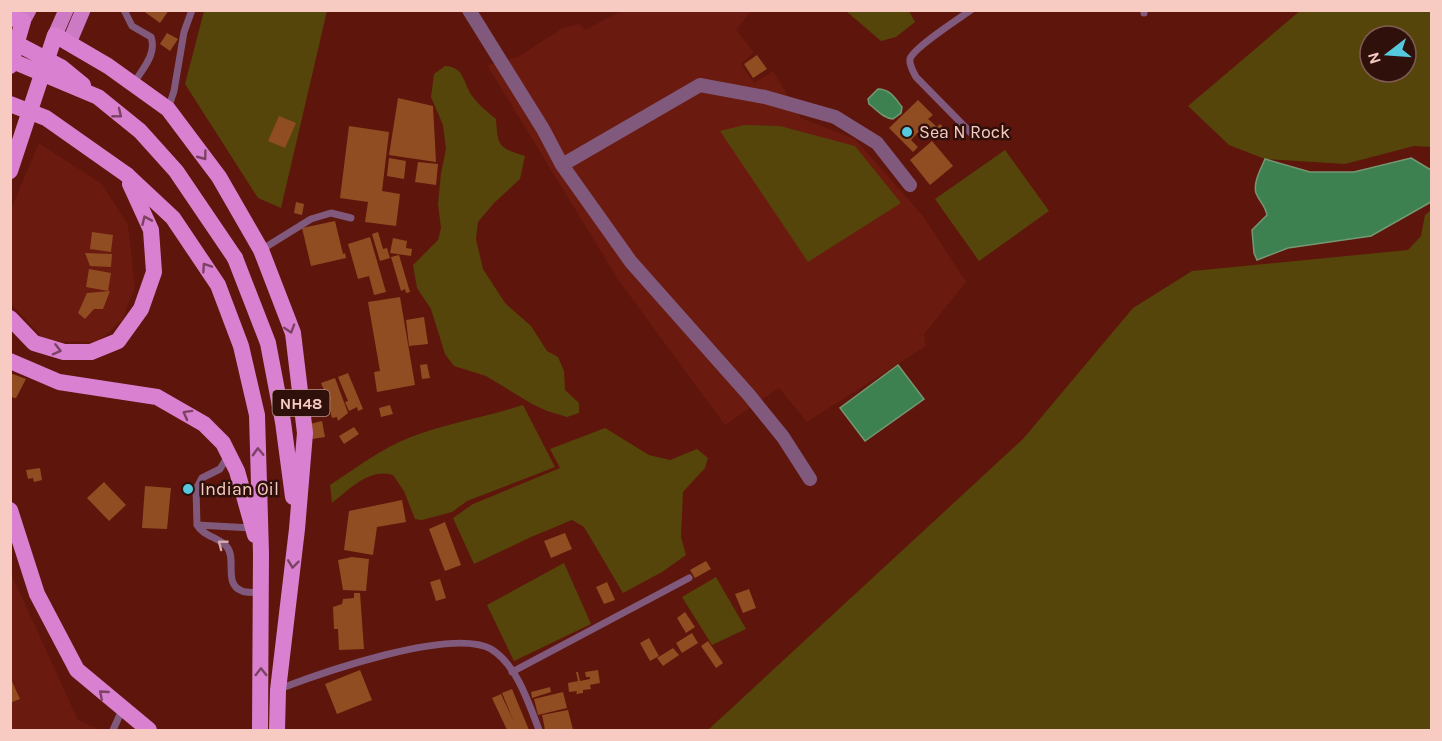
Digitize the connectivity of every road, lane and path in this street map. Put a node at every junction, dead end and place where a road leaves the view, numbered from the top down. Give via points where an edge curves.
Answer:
1 (66, 10) edge
2 (83, 10) edge
3 (124, 10) edge
4 (192, 10) edge
5 (469, 10) edge
6 (971, 10) edge
7 (21, 16) edge
8 (62, 39) junction
9 (10, 40) edge
10 (10, 60) edge
11 (10, 66) edge
12 (134, 83) junction
13 (98, 97) junction
14 (10, 104) edge
15 (168, 109) junction
16 (970, 134) dead end
17 (562, 165) junction
18 (10, 171) edge
19 (127, 175) junction
20 (910, 186) dead end
21 (351, 218) dead end
22 (261, 250) junction
23 (10, 318) edge
24 (10, 361) edge
25 (228, 455) junction
26 (810, 479) dead end
27 (10, 510) edge
28 (197, 525) junction
29 (252, 528) junction
30 (297, 530) junction
31 (261, 553) junction
32 (689, 578) dead end
33 (261, 593) junction
34 (512, 672) junction
35 (278, 690) junction
36 (122, 710) junction
37 (113, 730) edge
38 (149, 730) edge
39 (260, 730) edge
40 (277, 730) edge
41 (538, 730) edge

1 - 8 main road
2 - 8 main road
3 - 12 lane via 132,26 151,37 154,46
4 - 15 lane
5 - 17 street
6 - 16 lane via 921,46 910,60 915,77
7 - 11 highway
8 - 12 highway, NH48
8 - 18 highway
9 - 13 highway, bridge via 61,67
10 - 13 highway, bridge
12 - 15 highway, NH48
13 -> 30 highway, bridge via 140,131 177,171 235,258 268,343
14 - 19 highway, bridge via 46,118
15 -> 22 highway, NH48 via 219,177
17 - 20 street via 700,85 765,97 835,117 877,143
17 - 26 street via 631,262 749,395
23 -> 19 highway via 34,343 64,352 91,352 118,341 141,309 154,272 151,230
31 -> 19 highway, NH48 via 257,415 242,346 218,285 173,218
21 - 22 lane via 331,213 311,219
22 -> 30 highway, NH48 via 293,333 305,433
25 -> 24 highway via 223,443 204,424 157,397 59,382
25 - 28 lane via 220,469 202,478 196,489
25 - 29 highway via 237,471
36 -> 27 highway via 77,670 38,594
28 - 29 lane
33 -> 28 lane via 234,585 230,549 201,532
29 - 31 highway
30 -> 35 highway, NH48
31 - 33 highway, NH48
32 - 34 lane
39 -> 33 highway, NH48
34 - 35 lane via 490,649 446,643 318,674
34 - 41 lane
35 - 40 highway, NH48
36 - 37 lane
36 - 38 highway

